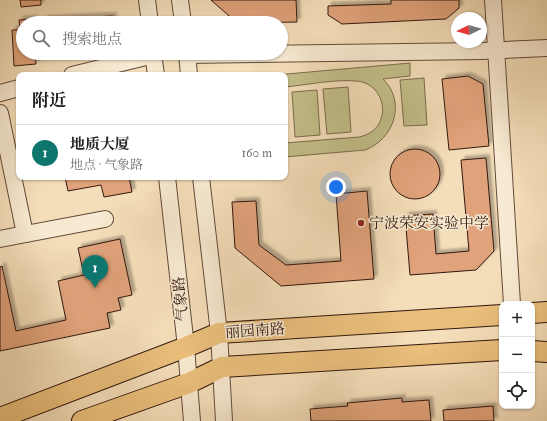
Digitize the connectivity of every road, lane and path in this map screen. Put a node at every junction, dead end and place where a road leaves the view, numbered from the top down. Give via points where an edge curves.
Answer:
1 (147, 0) edge
2 (180, 0) edge
3 (493, 0) edge
4 (149, 16) edge
5 (182, 16) edge
6 (547, 48) edge
7 (497, 50) junction
8 (288, 53) edge
9 (130, 60) edge
10 (154, 60) edge
11 (188, 60) edge
12 (84, 72) edge
13 (156, 72) edge
14 (189, 72) edge
15 (16, 89) edge
16 (0, 93) edge
17 (0, 113) edge
18 (167, 180) edge
19 (201, 180) edge
20 (105, 219) dead end
21 (25, 234) junction
22 (0, 239) edge
23 (512, 301) edge
24 (547, 312) edge
25 (535, 313) edge
26 (499, 315) edge
27 (219, 333) junction
28 (186, 347) junction
29 (499, 350) edge
30 (535, 351) edge
31 (547, 352) edge
32 (222, 367) junction
33 (189, 383) junction
34 (0, 418) edge
35 (82, 421) edge
36 (192, 421) edge
37 (224, 421) edge

1 - 4 street
2 - 5 street
3 - 7 street
6 - 7 street
7 - 8 street
7 - 23 street
9 - 12 street
10 - 13 street
11 - 14 street
15 - 16 street
17 - 21 street
18 - 28 street, 气象路
19 - 27 street
20 - 21 street
21 - 22 street
24 - 25 main road
26 - 27 main road, 丽园南路
27 - 28 main road, 丽园南路
27 - 32 street
28 - 33 street, 气象路
28 - 34 main road, 丽园南路
29 - 32 main road
30 - 31 main road
32 - 33 main road
32 - 37 street
33 - 35 main road
33 - 36 street, 气象路

